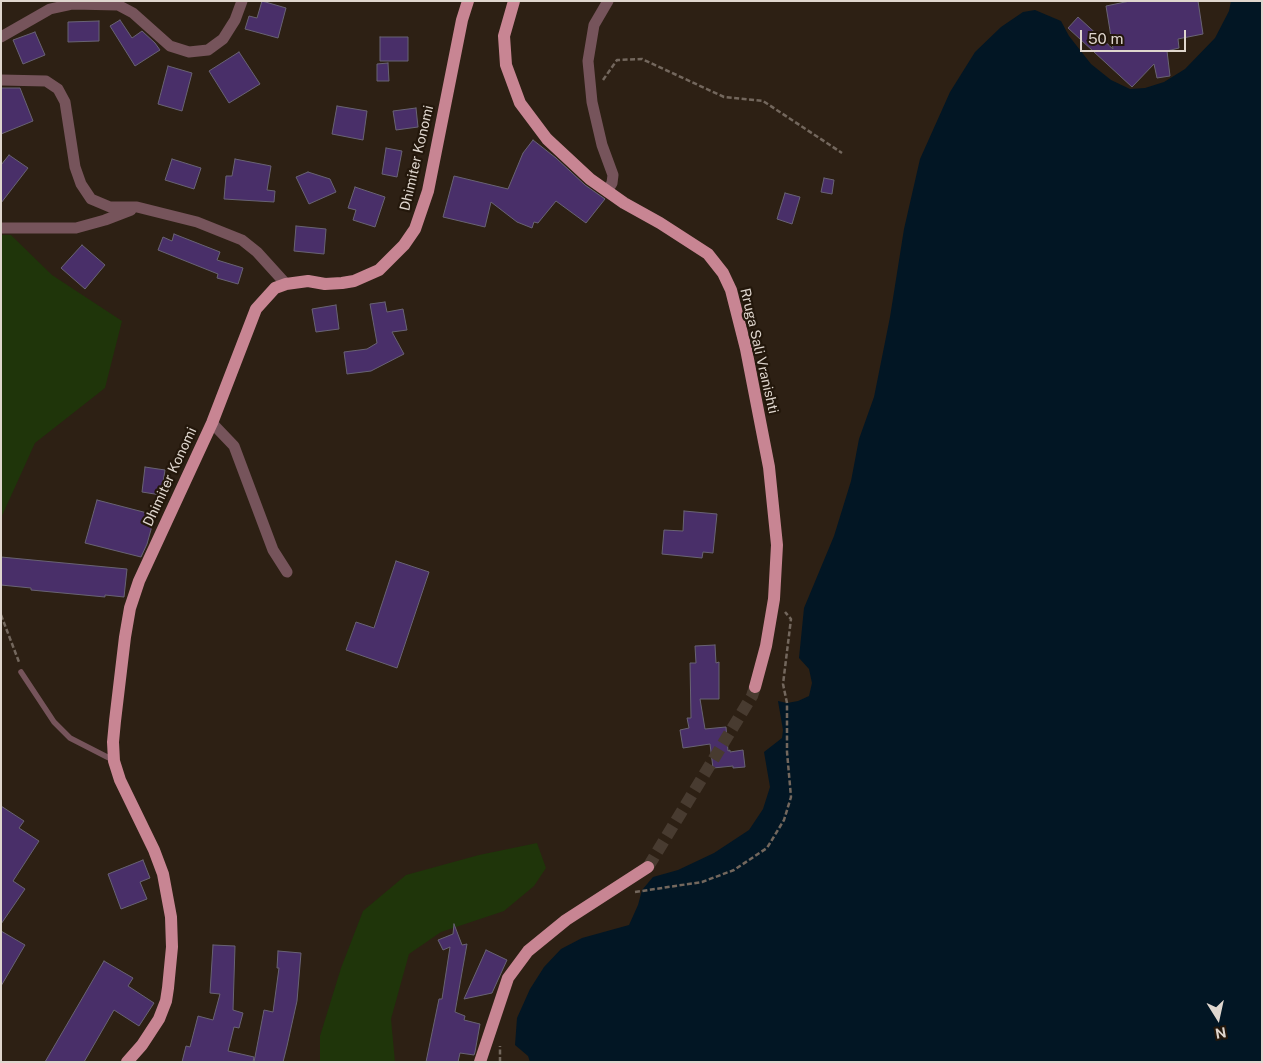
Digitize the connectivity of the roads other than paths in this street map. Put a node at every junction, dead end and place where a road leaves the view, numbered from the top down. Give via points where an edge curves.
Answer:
1 (242, 1) edge
2 (468, 1) edge
3 (514, 1) edge
4 (608, 1) edge
5 (1, 37) edge
6 (1, 80) edge
7 (607, 191) junction
8 (137, 207) junction
9 (1, 228) edge
10 (286, 284) junction
11 (212, 423) junction
12 (287, 572) dead end
13 (21, 672) dead end
14 (756, 687) tunnel mouth
15 (114, 761) junction
16 (648, 867) tunnel mouth
17 (127, 1062) edge
18 (480, 1062) edge

1 - 5 street via 223,39 208,50 189,52 170,46 133,13 118,5 73,4 50,9
2 - 10 main road, Dhimiter Konomi via 428,191 415,229 392,259 366,276 342,283 308,281
3 - 7 main road, Rruga Sali Vranishti via 504,36 506,65 520,103 547,139
4 - 7 street via 594,25 588,61 592,102 613,175
6 - 8 street via 46,82 58,89 65,102 76,168 91,199 110,207
7 - 14 main road, Rruga Sali Vranishti via 708,254 731,290 769,467 777,544 774,599
8 - 9 street via 76,228
8 - 10 street via 196,222 242,240
10 - 11 main road, Dhimiter Konomi via 275,288 256,309
11 - 12 street via 234,446 273,550
11 - 15 main road, Dhimiter Konomi via 139,581 130,608 114,728
13 - 15 lane via 54,722 70,738
15 - 17 main road, Dhimiter Konomi via 163,874 171,917 171,970 166,1001 151,1033
16 - 18 main road via 566,920 528,951 508,978

